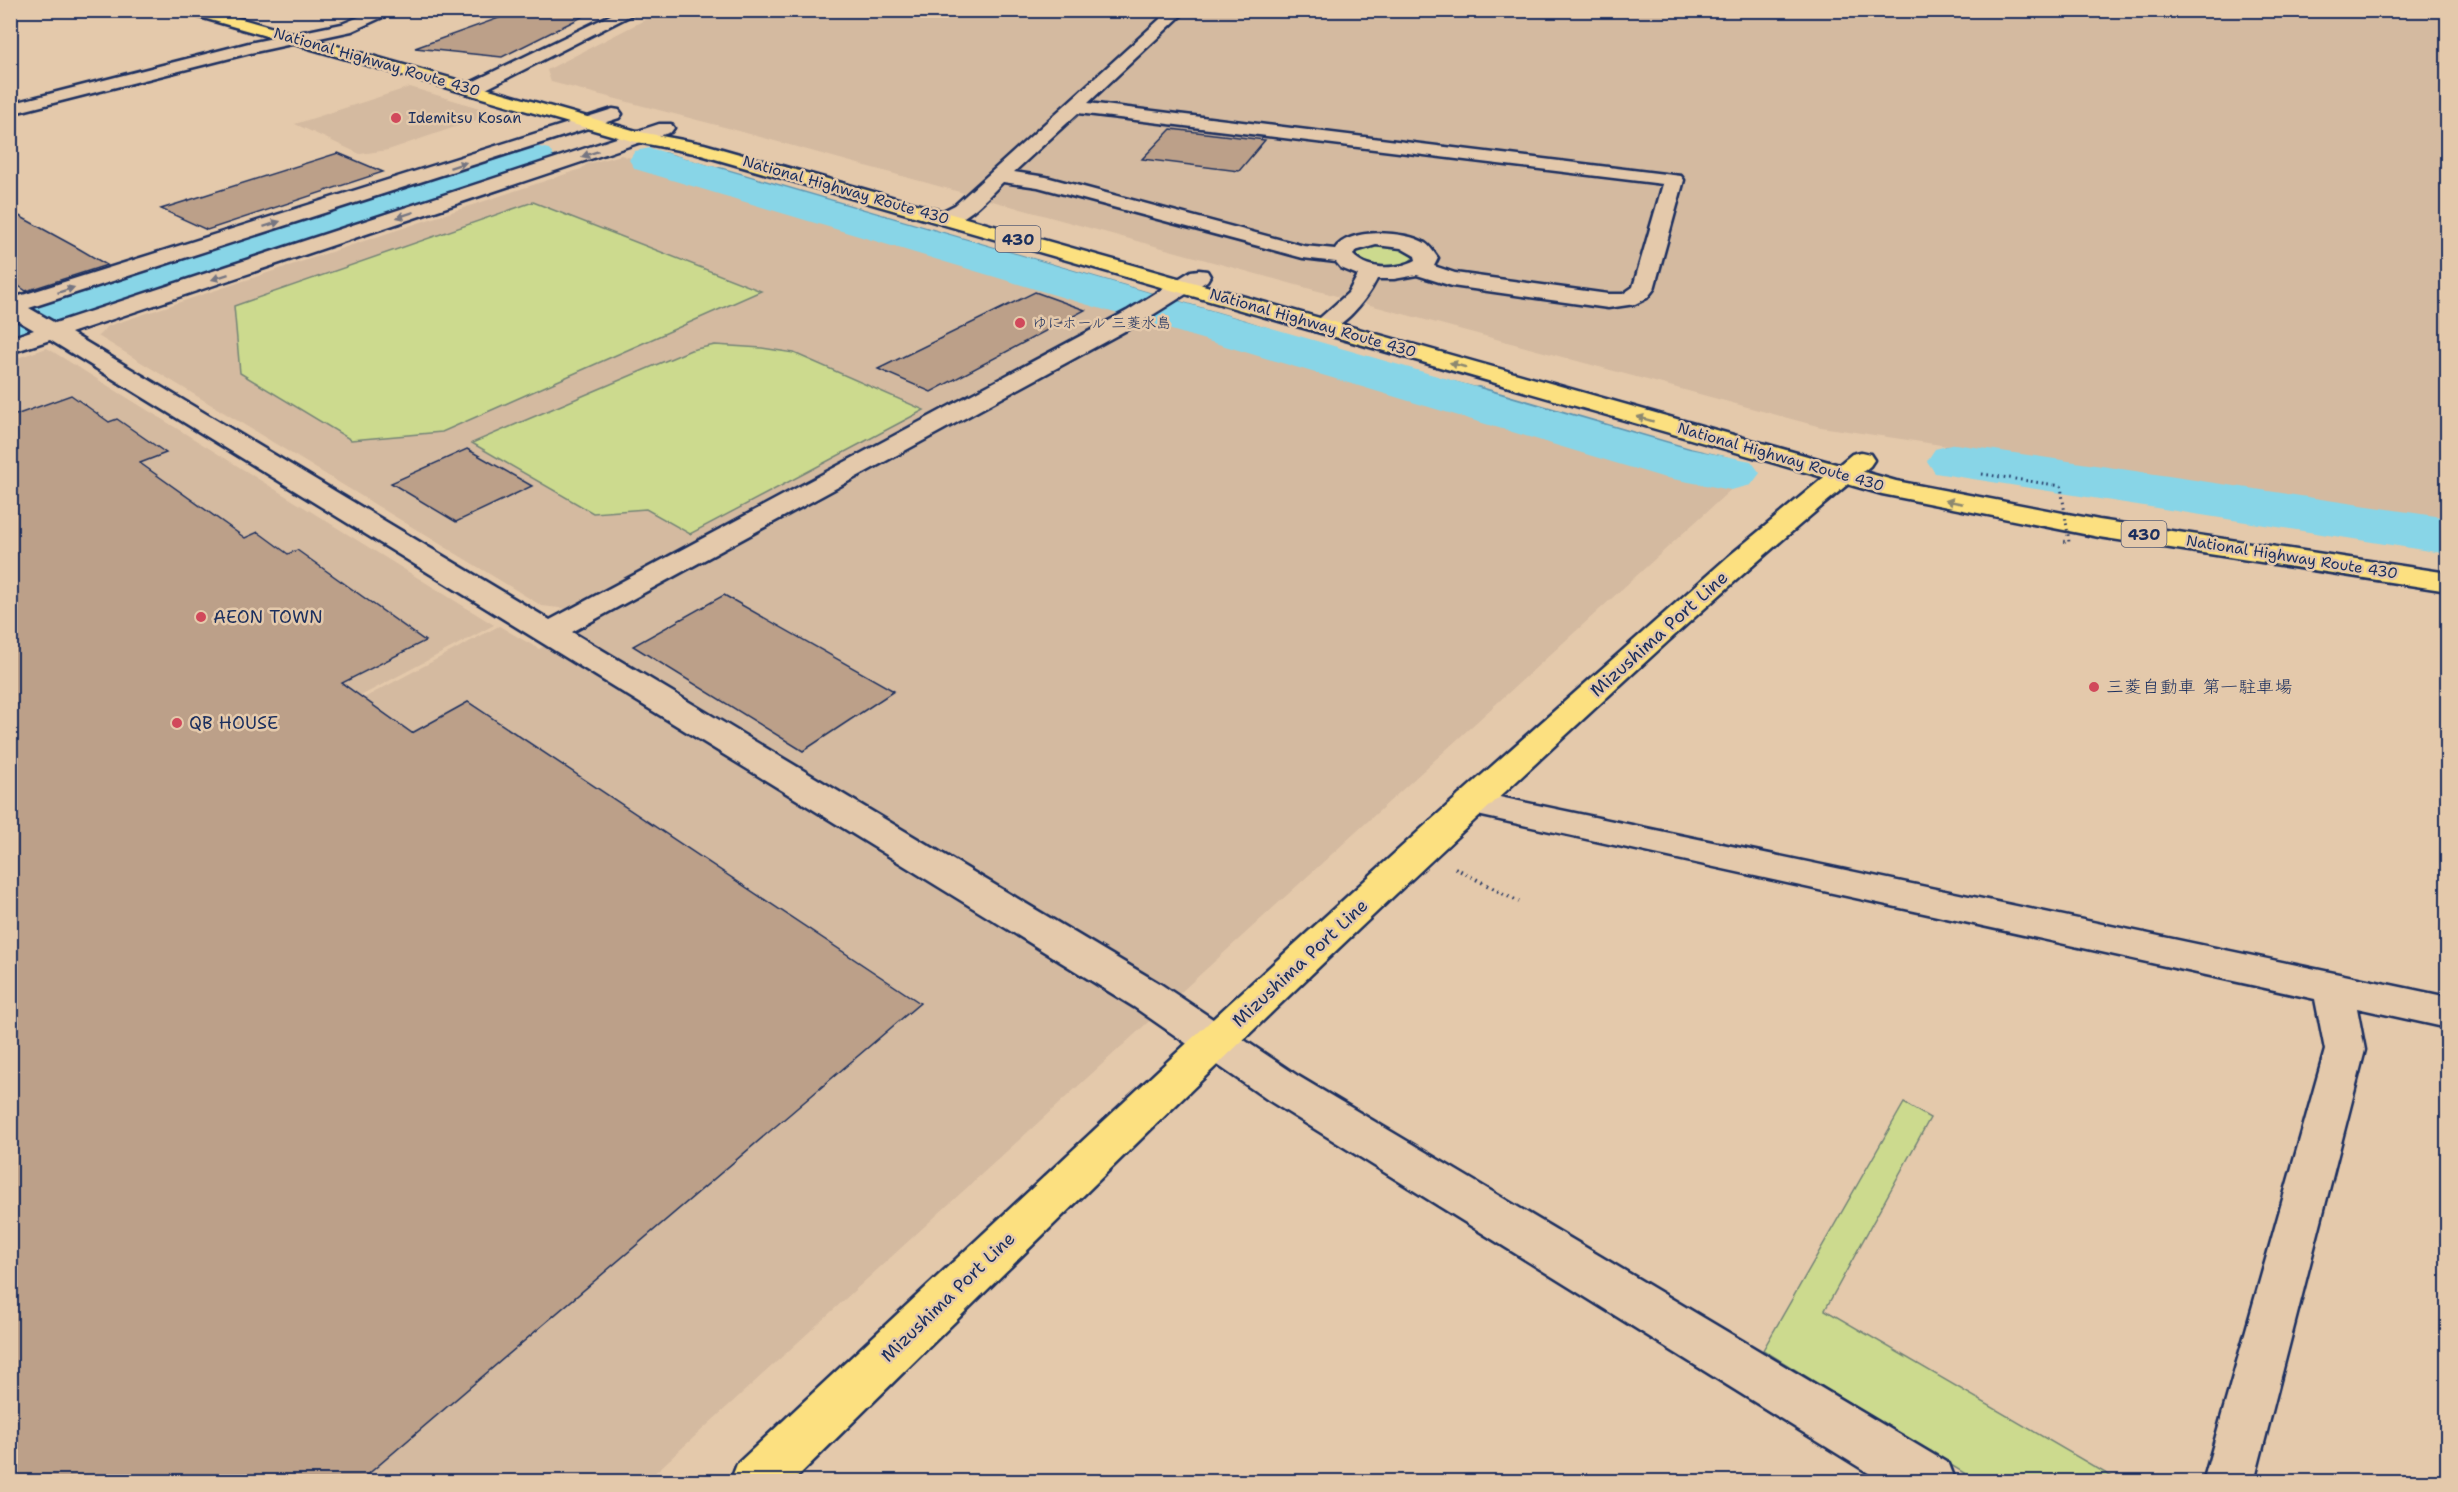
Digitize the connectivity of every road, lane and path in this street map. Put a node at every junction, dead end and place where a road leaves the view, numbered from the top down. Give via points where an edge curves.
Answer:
1 (191, 10) edge
2 (239, 10) edge
3 (391, 10) edge
4 (634, 10) edge
5 (1180, 10) edge
6 (324, 33) junction
7 (292, 38) junction
8 (493, 80) junction
9 (472, 89) junction
10 (1074, 107) junction
11 (10, 109) edge
12 (613, 114) junction
13 (588, 123) junction
14 (665, 128) junction
15 (638, 137) junction
16 (998, 176) junction
17 (953, 214) junction
18 (1342, 256) junction
19 (1418, 268) junction
20 (1371, 271) junction
21 (1184, 286) junction
22 (25, 315) edge
23 (1329, 320) junction
24 (10, 346) edge
25 (1852, 467) junction
26 (1987, 474) dead end
27 (2062, 541) dead end
28 (2448, 564) edge
29 (2448, 582) edge
30 (548, 633) junction
31 (1471, 803) junction
32 (1455, 868) dead end
33 (1519, 902) dead end
34 (2334, 989) junction
35 (2448, 1014) edge
36 (1215, 1042) junction
37 (755, 1482) edge
38 (1931, 1482) edge
39 (2228, 1482) edge

1 - 7 main road, National Highway Route 430 / 430
2 - 6 main road, National Highway Route 430 / 430
3 - 6 street
4 - 8 street
5 - 10 street
6 - 7 street
6 - 8 main road, National Highway Route 430 / 430
7 - 9 main road, National Highway Route 430 / 430
7 - 11 street
8 - 9 street
8 - 12 main road, National Highway Route 430 / 430
9 - 13 main road, National Highway Route 430 / 430
10 - 16 street
10 - 19 street via 1674,180 1643,289 1626,301 1608,302 1452,279
12 - 13 street
12 - 14 main road, National Highway Route 430 / 430
13 - 15 main road, National Highway Route 430 / 430
22 -> 13 street
14 - 15 street
14 - 17 main road, National Highway Route 430 / 430
15 - 17 main road, National Highway Route 430 / 430 via 697,148
15 -> 22 street
16 - 17 street
16 - 18 street via 1039,182 1303,252
17 - 21 main road, National Highway Route 430 / 430
18 - 19 street via 1346,247 1354,243 1376,239 1408,243 1425,252 1425,264
18 - 20 street via 1352,266
19 - 20 street via 1394,273
20 - 23 street via 1357,297
21 - 23 main road, National Highway Route 430 / 430
21 - 30 street
22 - 24 street
22 - 30 street
23 - 25 main road, National Highway Route 430 / 430
25 - 28 main road, National Highway Route 430 / 430
29 -> 25 main road, National Highway Route 430 / 430 via 2006,511 1920,494
25 - 31 main road, Mizushima Port Line via 1796,511
26 - 27 path, bridge via 2061,486 2069,542
30 - 36 street via 1148,996
31 - 34 street
31 - 36 main road, Mizushima Port Line
32 - 33 path
34 - 35 street
34 - 39 street via 2345,1050
36 - 37 main road, Mizushima Port Line
36 - 38 street via 1283,1088

